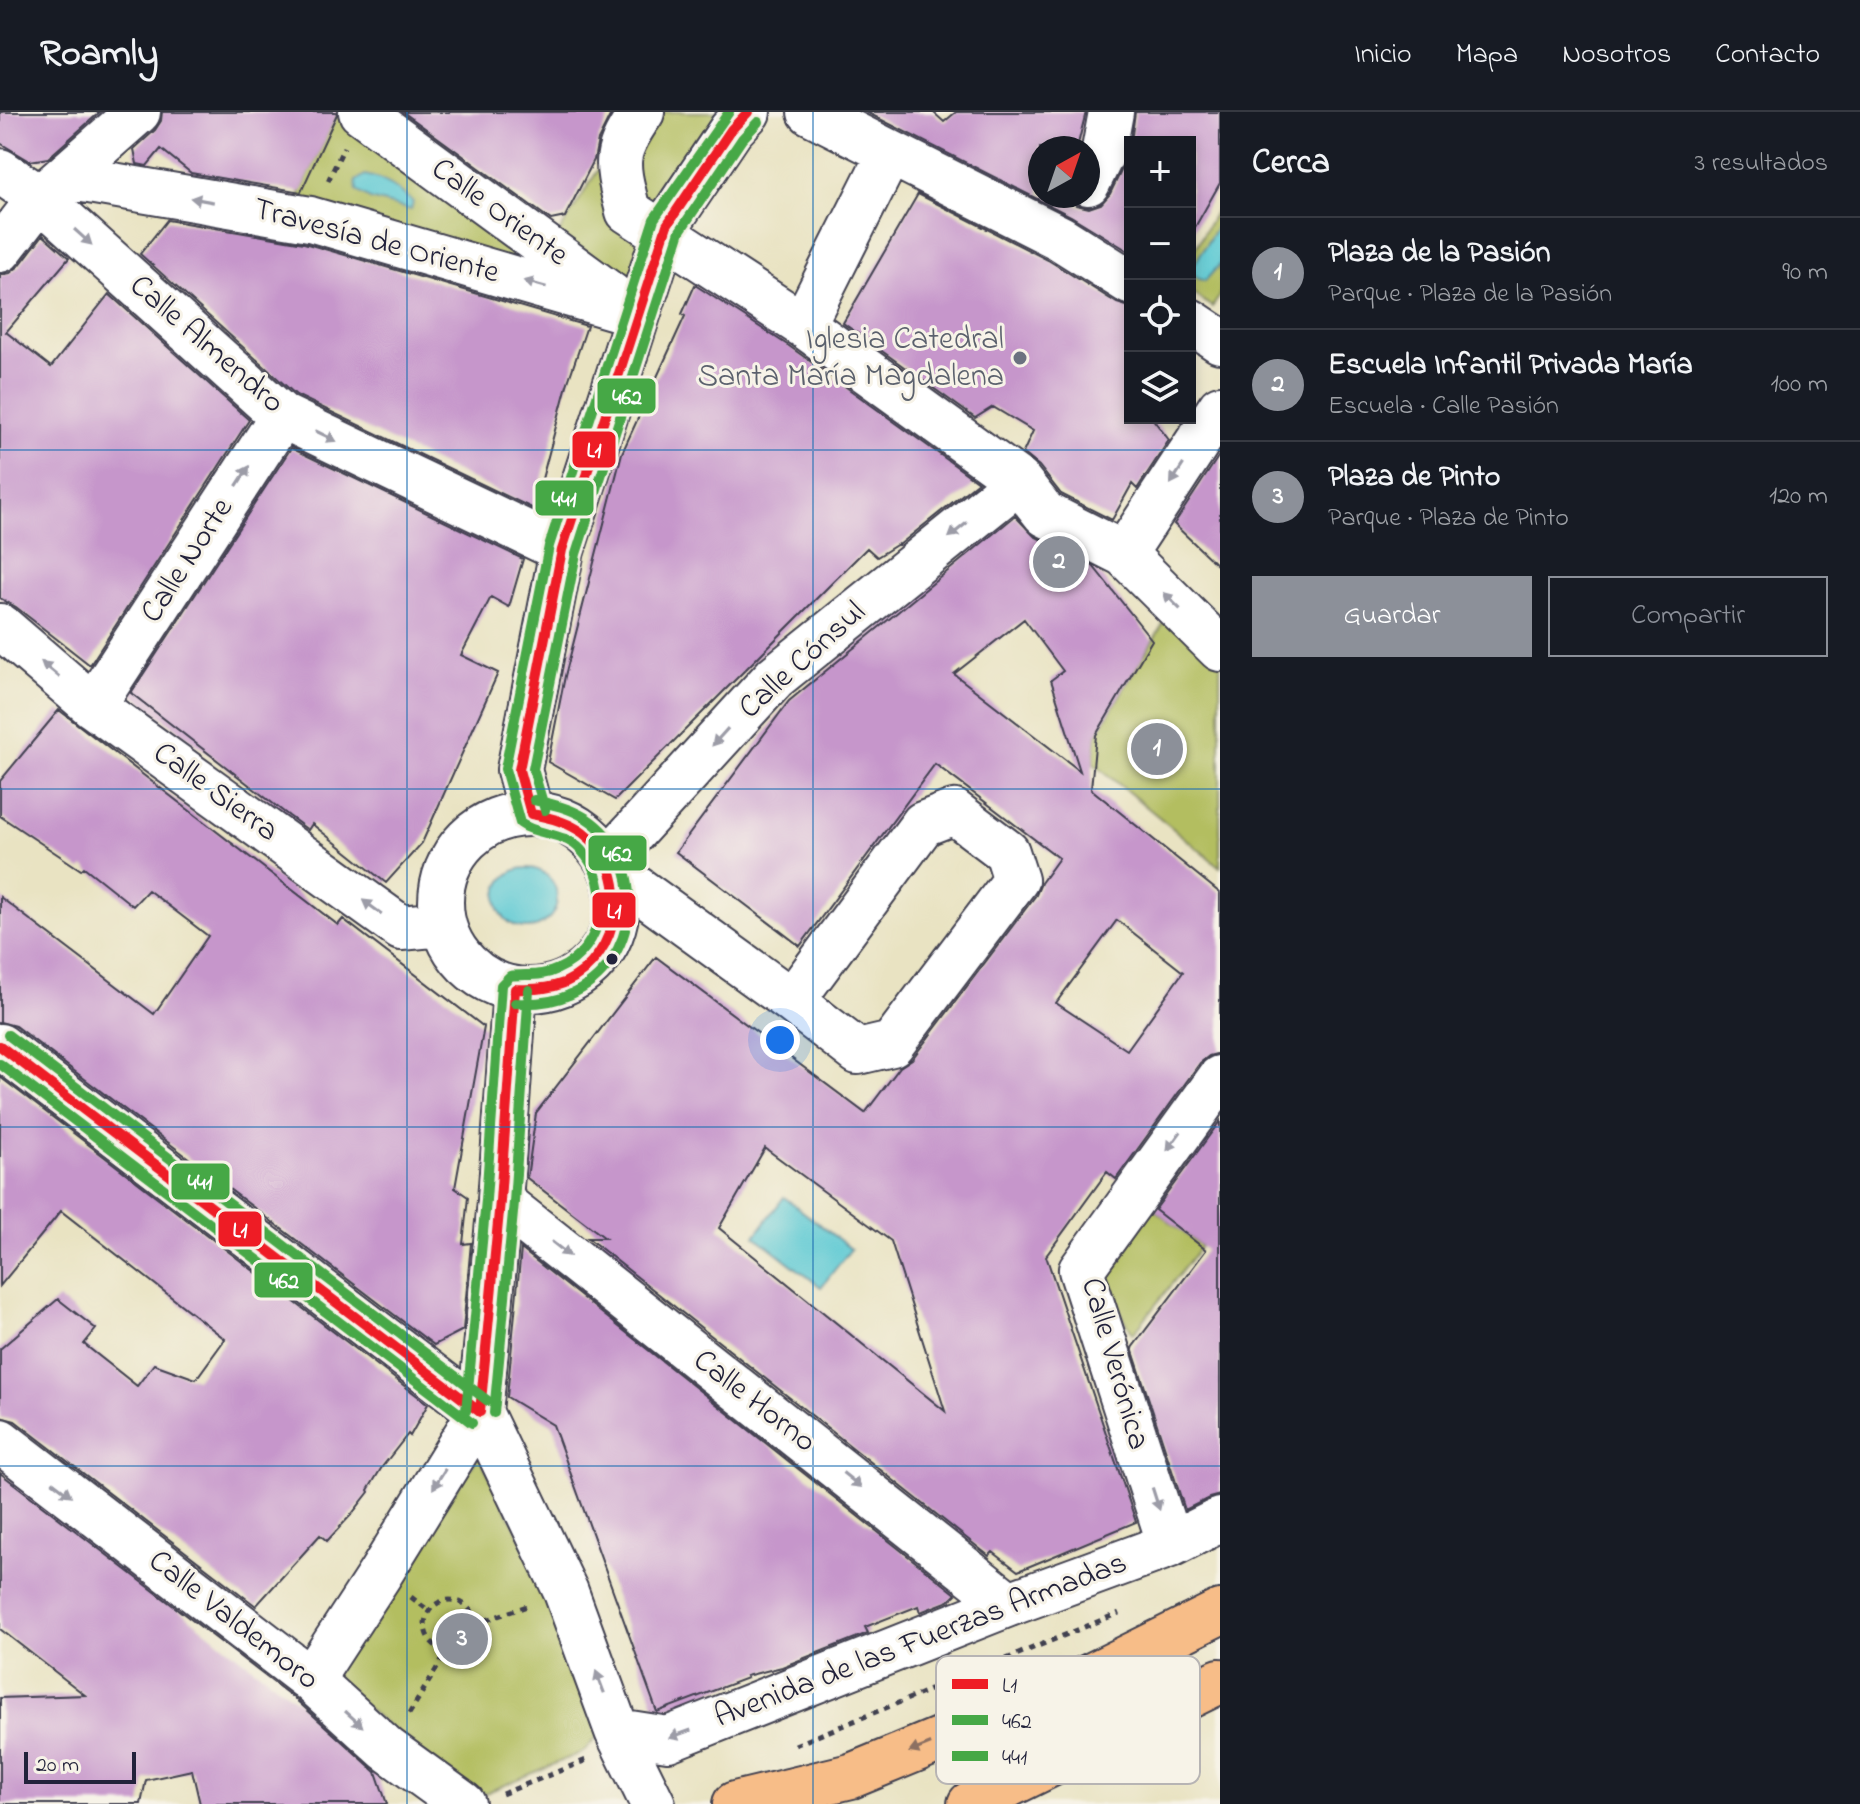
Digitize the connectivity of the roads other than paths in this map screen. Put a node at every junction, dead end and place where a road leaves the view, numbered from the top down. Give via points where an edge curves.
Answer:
1 (138, 112) edge
2 (642, 112) edge
3 (748, 112) edge
4 (810, 112) edge
5 (1111, 112) edge
6 (354, 125) edge
7 (889, 154) junction
8 (1100, 158) edge
9 (0, 171) edge
10 (53, 188) junction
11 (1075, 208) edge
12 (665, 229) junction
13 (1060, 238) junction
14 (0, 250) edge
15 (1127, 280) edge
16 (636, 314) junction
17 (803, 325) junction
18 (1196, 325) edge
19 (1220, 341) edge
20 (1220, 408) edge
21 (282, 416) junction
22 (1019, 481) junction
23 (562, 550) junction
24 (1124, 554) junction
25 (0, 626) edge
26 (1220, 649) edge
27 (93, 706) junction
28 (531, 814) junction
29 (609, 865) junction
30 (443, 924) junction
31 (515, 989) junction
32 (792, 1001) junction
33 (0, 1046) edge
34 (1220, 1078) edge
35 (500, 1201) junction
36 (480, 1412) junction
37 (0, 1441) edge
38 (1220, 1520) edge
39 (1170, 1545) junction
40 (1009, 1604) junction
41 (1220, 1612) edge
42 (1131, 1656) edge
43 (311, 1680) junction
44 (1220, 1681) edge
45 (1200, 1691) edge
46 (936, 1741) edge
47 (606, 1745) junction
48 (387, 1749) junction
49 (1011, 1784) edge
50 (477, 1801) edge
51 (421, 1804) edge
52 (653, 1804) edge
53 (735, 1804) edge
54 (970, 1804) edge

1 - 10 street
2 - 12 street via 624,137 617,166 628,211
3 - 12 street
4 - 7 street
5 - 8 street
6 - 16 street, Calle Oriente
7 - 13 street
7 - 17 street
9 - 10 street, Calle Almendro
10 - 14 street
16 -> 10 street, Travesía de Oriente via 310,219
10 -> 21 street, Calle Almendro
11 - 13 street
12 - 16 street
12 - 17 street
13 - 15 street
16 - 23 street
17 - 22 street
18 - 19 street
20 -> 24 street
21 -> 23 street, Calle Almendro
27 -> 21 street, Calle Norte
22 - 24 street via 1045,514
22 -> 29 street, Calle Cónsul via 775,677
23 - 28 street via 519,770
26 -> 24 street
27 -> 25 street, Calle Sierra
30 -> 27 street, Calle Sierra via 401,928
28 - 29 street via 575,827
28 - 30 street via 504,817 459,847 440,896
29 - 31 street via 617,895 615,922 605,946 589,967 567,982
29 - 32 street
30 - 31 street via 453,949 471,969
31 - 35 street
32 - 32 street via 923,824 954,812 1007,852 1016,880 892,1044 858,1052
33 - 36 street
34 -> 39 street, Calle Verónica via 1081,1270
35 - 36 street
35 -> 40 street, Calle Horno
36 -> 43 street
47 -> 36 street via 566,1592
37 -> 43 street, Calle Valdemoro
38 - 39 street, Avenida de las Fuerzas Armadas
39 - 40 street, Avenida de las Fuerzas Armadas
40 -> 47 street, Avenida de las Fuerzas Armadas via 668,1739
41 -> 42 highway
43 -> 48 street, Calle Valdemoro
44 - 45 highway
46 -> 53 highway via 851,1776
47 - 52 street
48 - 50 street, Calle Valdemoro
48 - 51 street via 418,1789
49 - 54 highway

